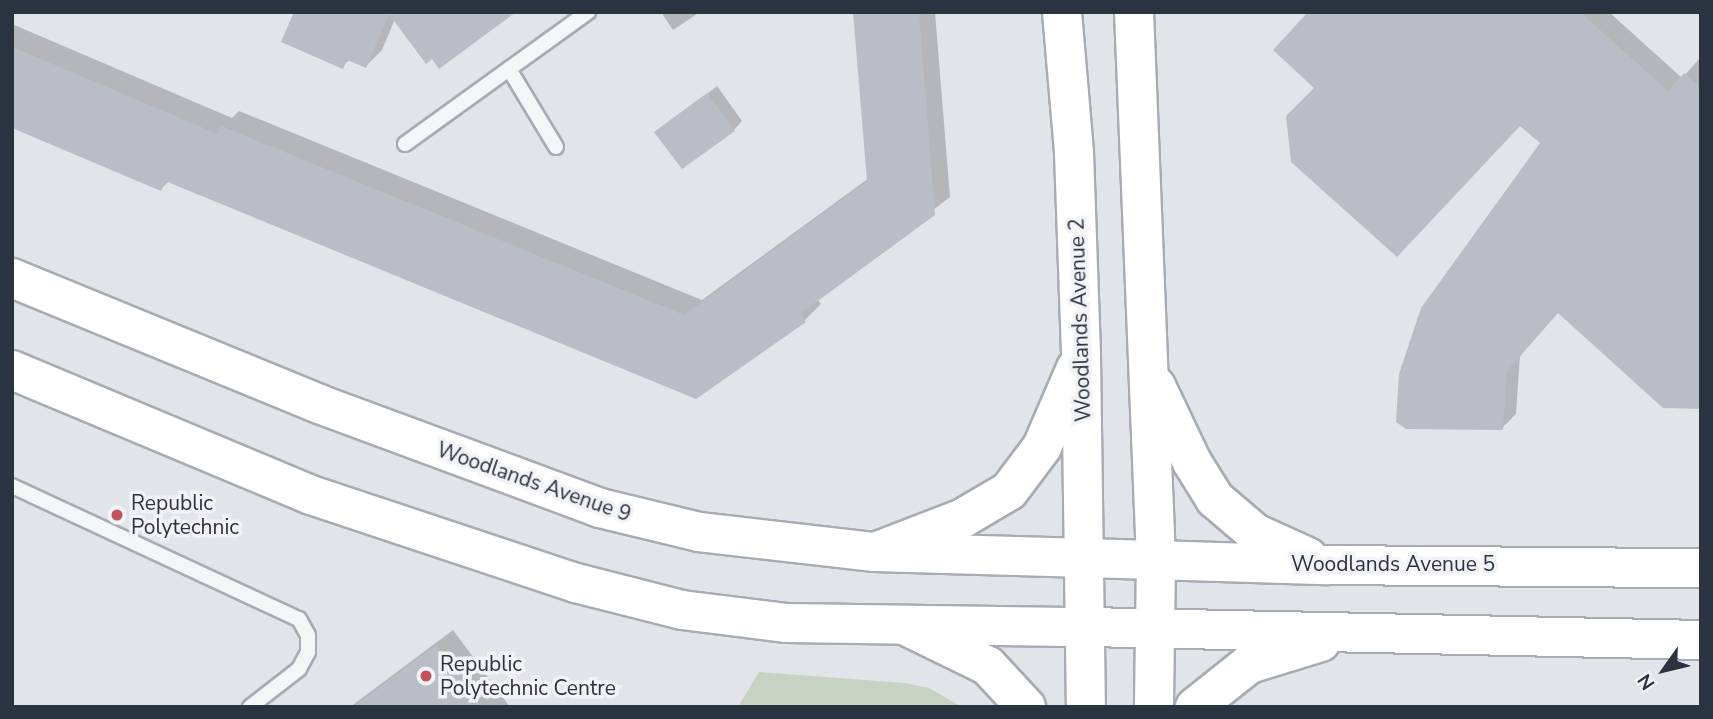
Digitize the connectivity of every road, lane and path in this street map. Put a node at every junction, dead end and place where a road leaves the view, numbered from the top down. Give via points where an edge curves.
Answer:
1 (588, 12) edge
2 (1062, 12) edge
3 (1134, 12) edge
4 (509, 69) junction
5 (405, 144) dead end
6 (556, 147) dead end
7 (12, 278) edge
8 (1082, 355) junction
9 (1148, 369) junction
10 (12, 370) edge
11 (12, 486) edge
12 (875, 552) junction
13 (1086, 558) junction
14 (1156, 560) junction
15 (1327, 565) junction
16 (1701, 568) edge
17 (908, 627) junction
18 (1087, 627) junction
19 (1157, 627) junction
20 (1357, 631) junction
21 (1701, 640) edge
22 (250, 707) edge
23 (1026, 707) edge
24 (1086, 707) edge
25 (1154, 707) edge
26 (1195, 707) edge

1 - 4 lane
2 - 8 main road, Woodlands Avenue 2 via 1074,153
3 - 9 main road
4 - 5 lane
4 - 6 lane
7 - 12 main road, Woodlands Avenue 9 via 319,404 600,508 699,532
8 - 12 main road via 1042,447 1009,491 963,518
8 - 13 main road, Woodlands Avenue 2
9 - 14 main road
9 - 15 main road via 1215,499 1255,533
10 - 17 main road via 310,495 576,583 682,610 787,623
11 - 22 lane via 299,619 308,635 308,652 299,669
12 - 13 main road, Woodlands Avenue 9
13 - 14 main road, Woodlands Avenue 5
13 - 18 main road, Woodlands Avenue 2
14 - 15 main road, Woodlands Avenue 5
14 - 19 main road
15 - 16 main road, Woodlands Avenue 5
17 - 18 main road
17 - 23 main road via 988,666
18 - 19 main road
18 - 24 main road, Woodlands Avenue 2
19 - 20 main road
19 - 25 main road
20 - 21 main road
20 - 26 main road via 1249,664

